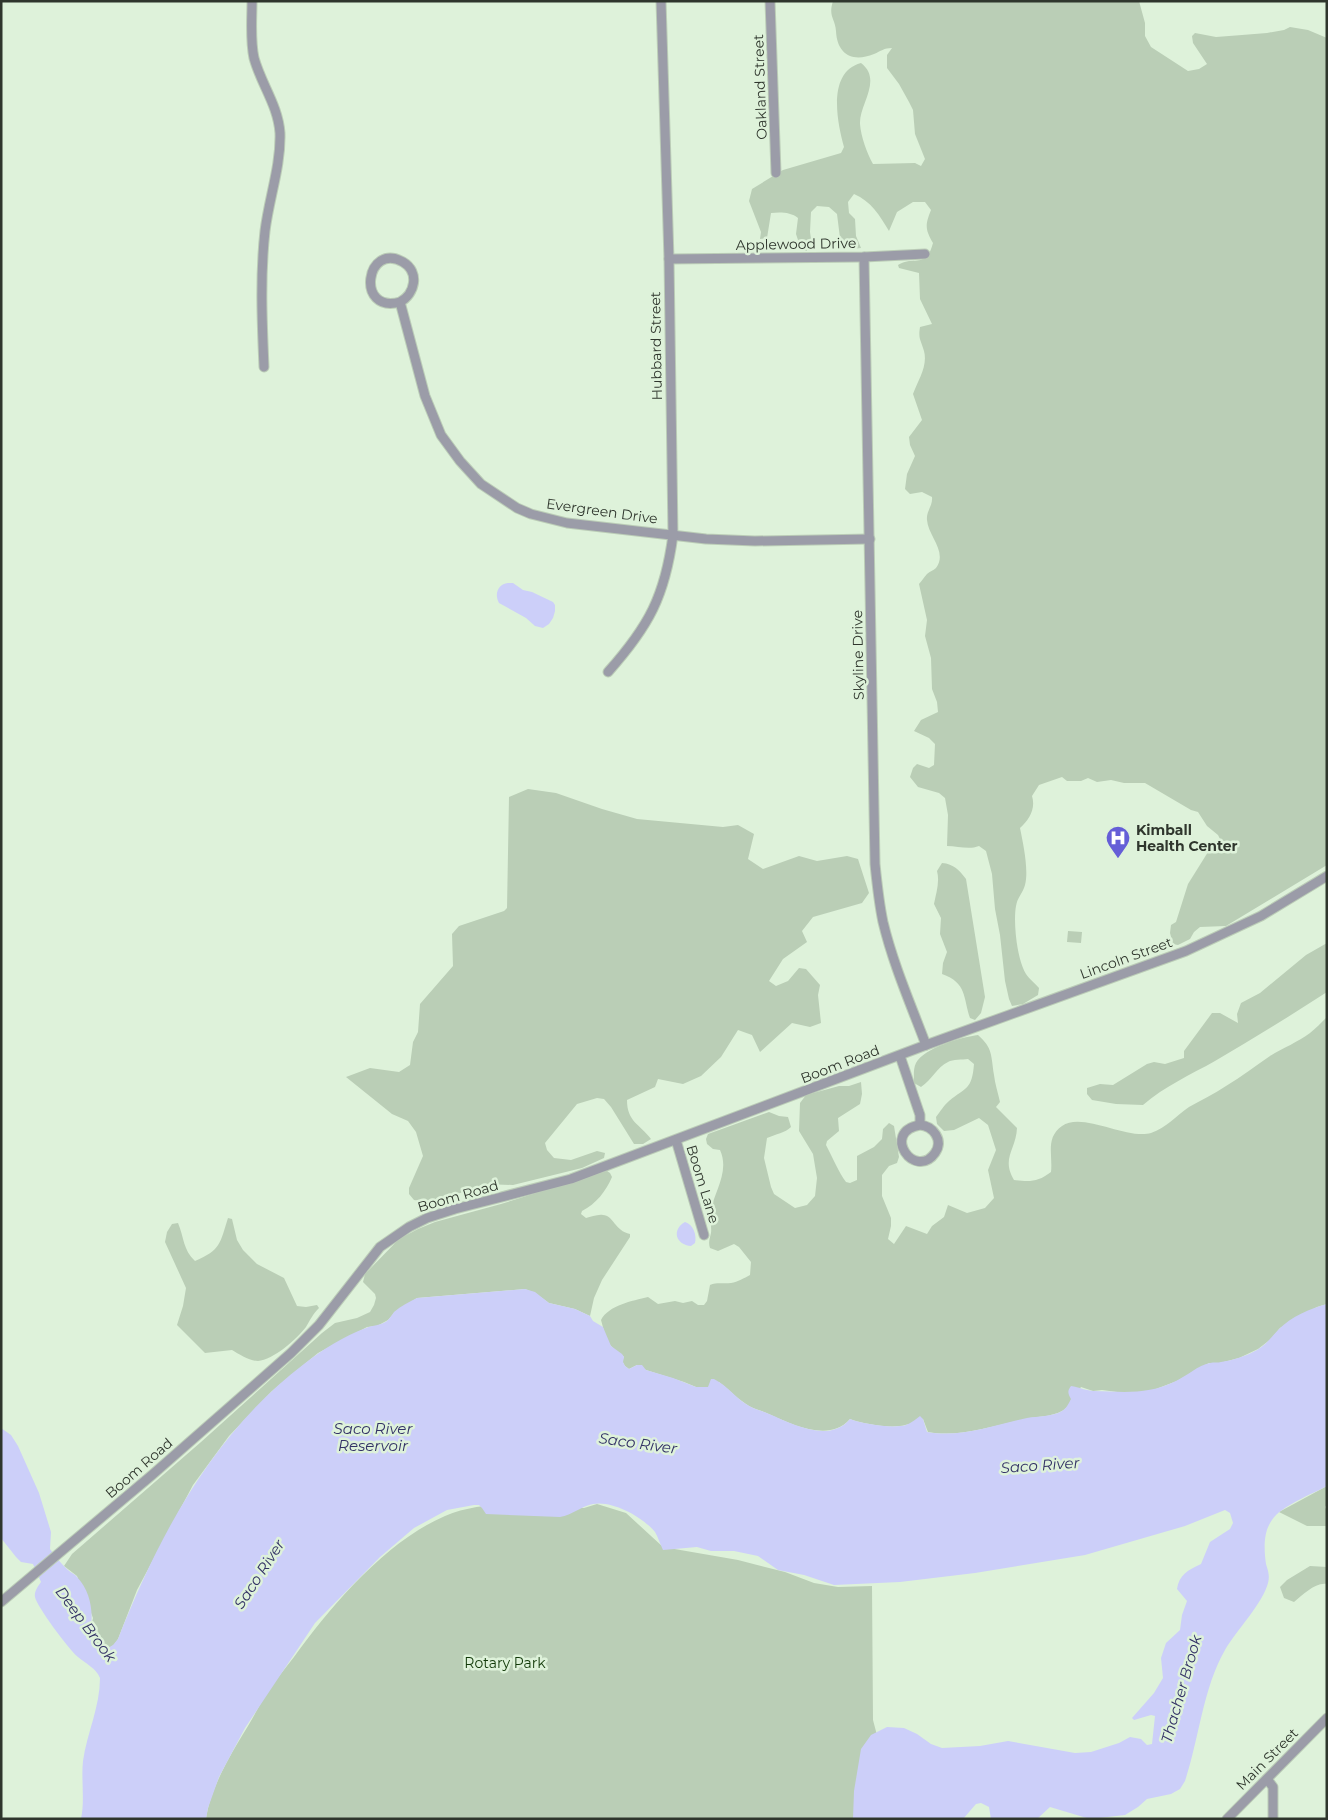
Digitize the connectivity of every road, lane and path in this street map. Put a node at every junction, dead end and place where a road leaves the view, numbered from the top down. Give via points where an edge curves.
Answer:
1 (252, 1) edge
2 (661, 1) edge
3 (770, 1) edge
4 (776, 172) dead end
5 (924, 254) dead end
6 (864, 257) junction
7 (669, 259) junction
8 (400, 302) junction
9 (264, 367) dead end
10 (674, 535) junction
11 (870, 539) junction
12 (608, 672) dead end
13 (1327, 876) edge
14 (926, 1045) junction
15 (900, 1056) junction
16 (920, 1124) junction
17 (676, 1140) junction
18 (704, 1235) dead end
19 (1, 1602) edge
20 (1327, 1718) edge
21 (1267, 1778) junction
22 (1227, 1819) edge
23 (1273, 1819) edge

1 - 9 street via 254,57 276,108 280,134 262,261
2 - 7 street, Hubbard Street
3 - 4 street, Oakland Street
5 - 6 street, Applewood Drive
6 - 7 street, Applewood Drive
6 - 11 street, Skyline Drive
7 - 10 street, Hubbard Street
8 - 8 street via 411,293 413,275 402,261 384,260 373,269 370,287 381,301
8 - 10 street, Evergreen Drive via 435,422 453,452 481,484 517,508 542,517 567,523
10 - 11 street, Evergreen Drive via 737,541
10 - 12 street, Hubbard Street via 666,578 656,604 639,634
11 - 14 street, Skyline Drive via 878,893 892,953
13 - 14 street, Lincoln Street via 1261,916 1205,943
14 - 15 street, Boom Road
15 - 16 street via 918,1106
15 - 17 street, Boom Road
16 - 16 street via 909,1128 902,1144 906,1155 923,1161 934,1155 938,1143 935,1132
17 - 18 street, Boom Lane
17 - 19 street, Boom Road via 571,1179 437,1215 397,1234 374,1254 324,1319 292,1352 152,1476
20 - 21 street, Main Street
21 - 22 street, Main Street
21 - 23 street via 1273,1787

